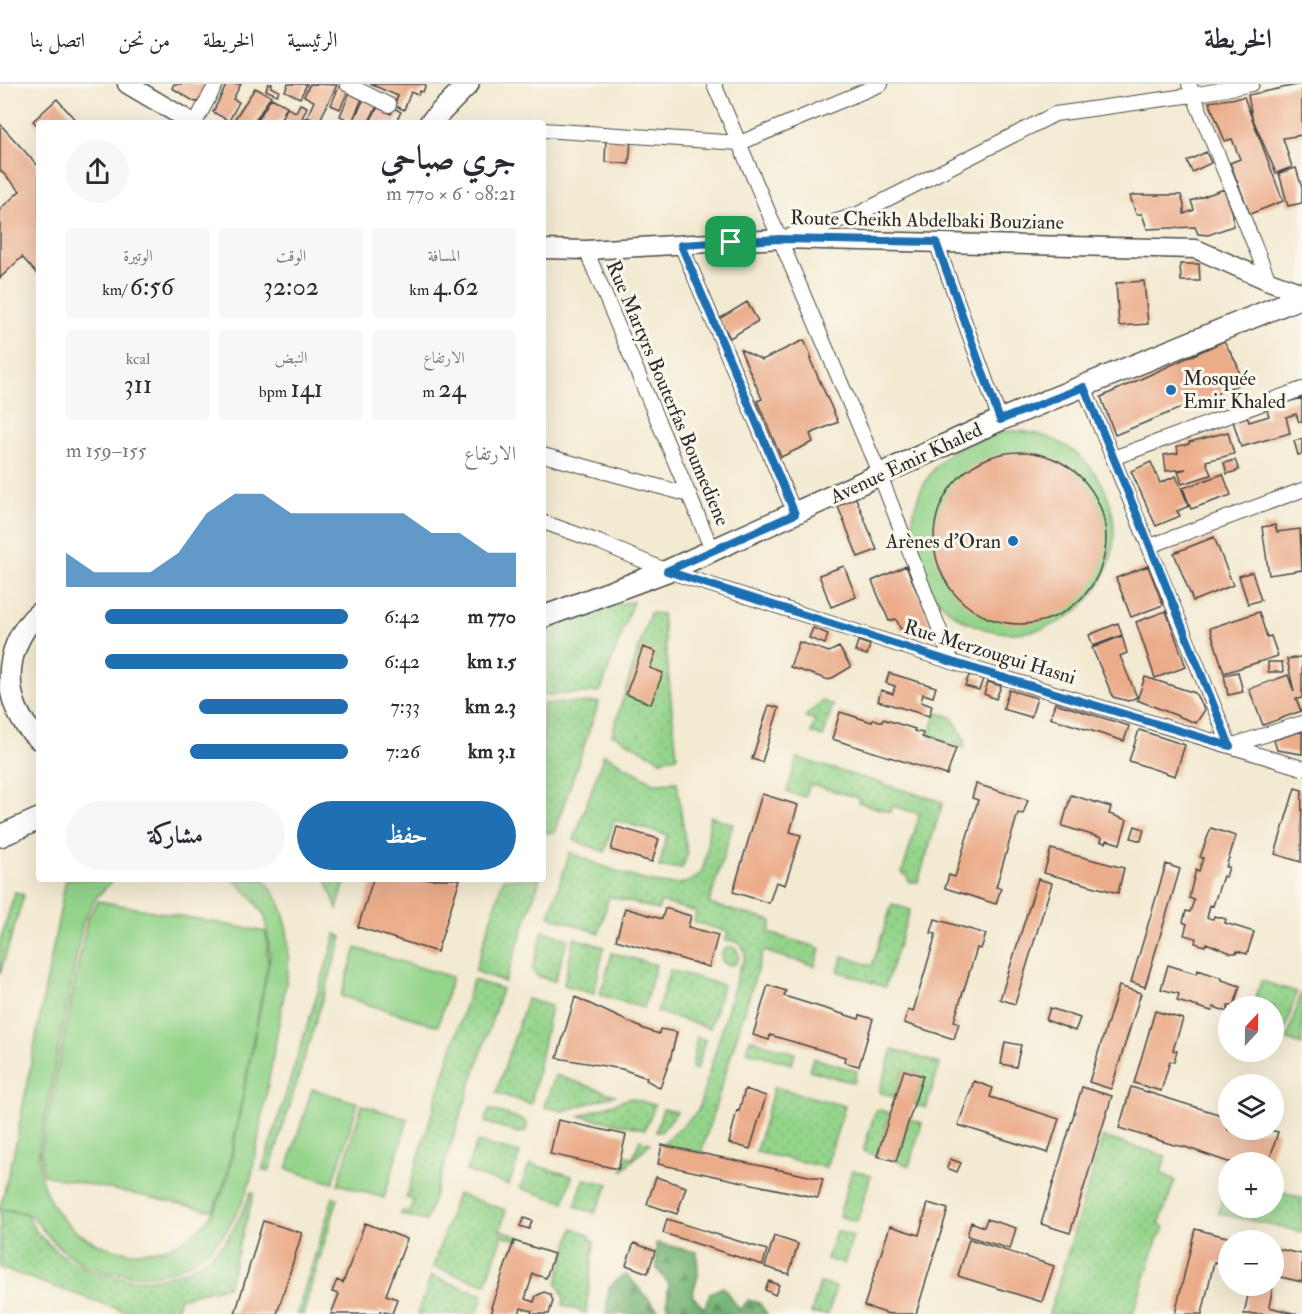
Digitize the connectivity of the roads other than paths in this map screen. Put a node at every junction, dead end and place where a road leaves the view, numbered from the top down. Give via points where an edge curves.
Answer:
1 (127, 84) edge
2 (216, 84) edge
3 (347, 84) edge
4 (468, 84) edge
5 (714, 84) edge
6 (881, 84) edge
7 (1252, 84) edge
8 (1191, 90) edge
9 (389, 105) dead end
10 (189, 120) edge
11 (196, 120) edge
12 (433, 120) edge
13 (546, 130) edge
14 (740, 143) junction
15 (780, 239) junction
16 (936, 242) junction
17 (681, 245) junction
18 (546, 249) edge
19 (586, 250) junction
20 (1269, 281) junction
21 (1302, 295) edge
22 (1084, 387) junction
23 (1302, 389) edge
24 (1000, 420) junction
25 (546, 456) edge
26 (1113, 458) junction
27 (880, 475) junction
28 (1302, 490) edge
29 (690, 495) junction
30 (795, 514) junction
31 (546, 523) edge
32 (1150, 546) junction
33 (713, 552) junction
34 (667, 571) junction
35 (36, 614) edge
36 (546, 615) edge
37 (952, 662) junction
38 (5, 674) edge
39 (1302, 723) edge
40 (36, 736) edge
41 (1230, 746) junction
42 (1302, 768) edge
43 (36, 820) edge
44 (0, 836) edge

1 - 10 street
2 - 11 street
3 - 9 street
4 - 12 main road
5 - 14 street
6 - 14 street
7 - 8 street
8 - 15 street via 1055,114 856,214
8 - 20 street
13 - 14 street
14 - 15 street
15 - 16 street, Route Cheikh Abdelbaki Bouziane
15 - 17 street, Route Cheikh Abdelbaki Bouziane
15 - 27 street
16 - 20 street, Route Cheikh Abdelbaki Bouziane via 1196,249
16 - 24 street
17 - 19 street, Route Cheikh Abdelbaki Bouziane
17 - 30 street
18 - 19 street, Route Cheikh Abdelbaki Bouziane
19 - 29 street, Rue Martyrs Bouterfas Boumediene
20 - 21 street, Route Cheikh Abdelbaki Bouziane
21 - 22 main road, Avenue Emir Khaled
22 - 24 main road, Avenue Emir Khaled
22 - 26 street
23 - 26 street
24 - 27 main road, Avenue Emir Khaled
25 - 29 street
26 - 32 street
27 - 30 main road, Avenue Emir Khaled
27 - 37 street
28 - 32 street
29 - 33 street, Rue Martyrs Bouterfas Boumediene
30 - 33 main road, Avenue Emir Khaled
31 - 34 street, Rue Merzougui Hasni
32 - 41 street
33 - 34 main road, Avenue Emir Khaled
34 - 36 main road, Avenue Emir Khaled
34 - 37 street, Rue Merzougui Hasni
35 - 38 main road via 20,636
37 - 41 street, Rue Merzougui Hasni
38 - 40 main road via 18,714
39 - 41 street
41 - 42 street, Rue Merzougui Hasni
43 - 44 main road

